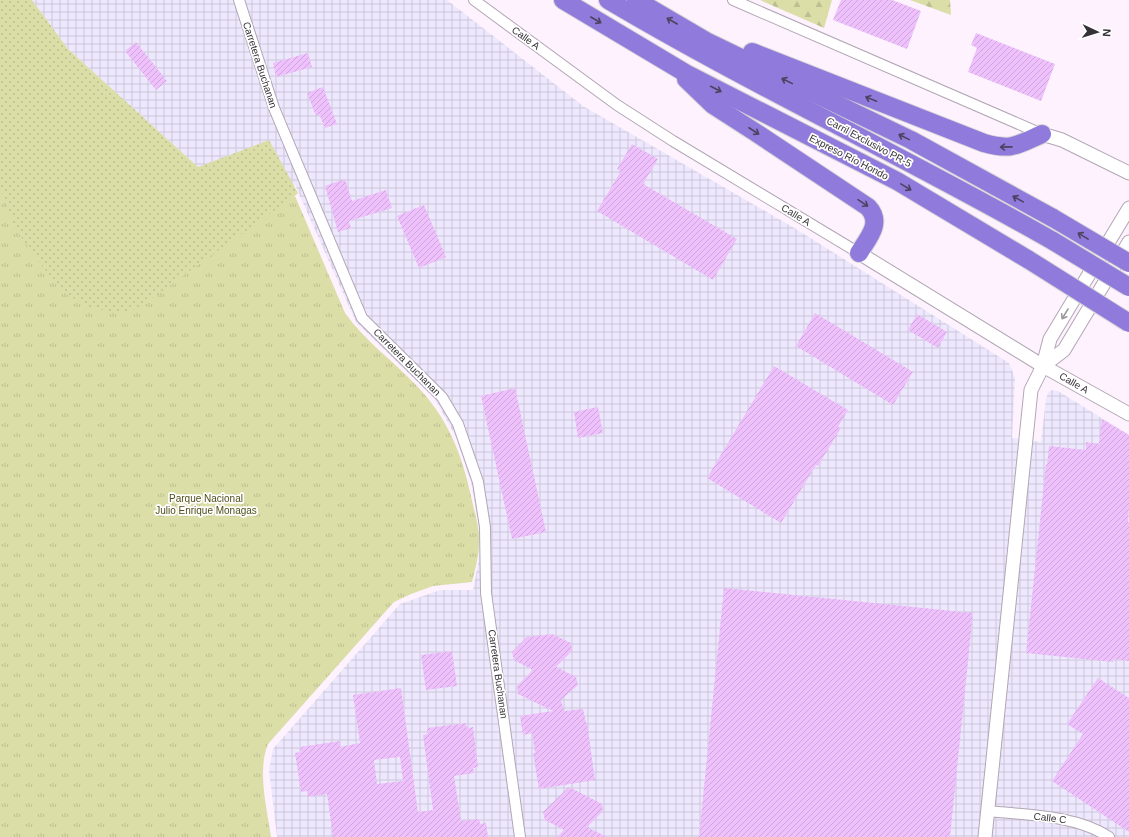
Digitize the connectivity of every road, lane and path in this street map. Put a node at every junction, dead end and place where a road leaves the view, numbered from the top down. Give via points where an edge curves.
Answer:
1 (239, 0) edge
2 (474, 0) edge
3 (563, 0) edge
4 (608, 0) edge
5 (636, 0) edge
6 (733, 0) edge
7 (706, 41) junction
8 (670, 64) junction
9 (1042, 134) junction
10 (1129, 173) edge
11 (1129, 208) edge
12 (1129, 242) edge
13 (859, 253) junction
14 (1129, 263) edge
15 (1129, 287) edge
16 (1129, 323) edge
17 (1043, 366) junction
18 (1129, 414) edge
19 (987, 811) junction
20 (520, 837) edge
21 (985, 837) edge
22 (1109, 837) edge

1 - 20 street, Carretera Buchanan via 274,108 362,318 442,397 461,431 478,482 485,527 486,593
2 - 13 street, Calle A via 617,105
3 -> 8 highway, Expreso Río Hondo
4 - 15 highway, Carril Exclusivo PR-5, bridge via 696,51 1003,213
7 -> 5 highway
6 - 9 street
9 -> 7 highway via 1003,148 984,143 748,51
14 -> 7 highway, bridge via 910,140
8 -> 13 highway via 712,105 868,207 874,216 875,226
8 -> 16 highway, Expreso Río Hondo, bridge via 896,181
9 - 10 street via 1062,140
11 -> 17 street via 1050,339
12 - 17 street via 1064,350
13 - 17 street, Calle A
17 - 18 street, Calle A
17 - 19 street via 1031,390
19 - 21 street
19 - 22 street, Calle C via 1068,820 1098,830

